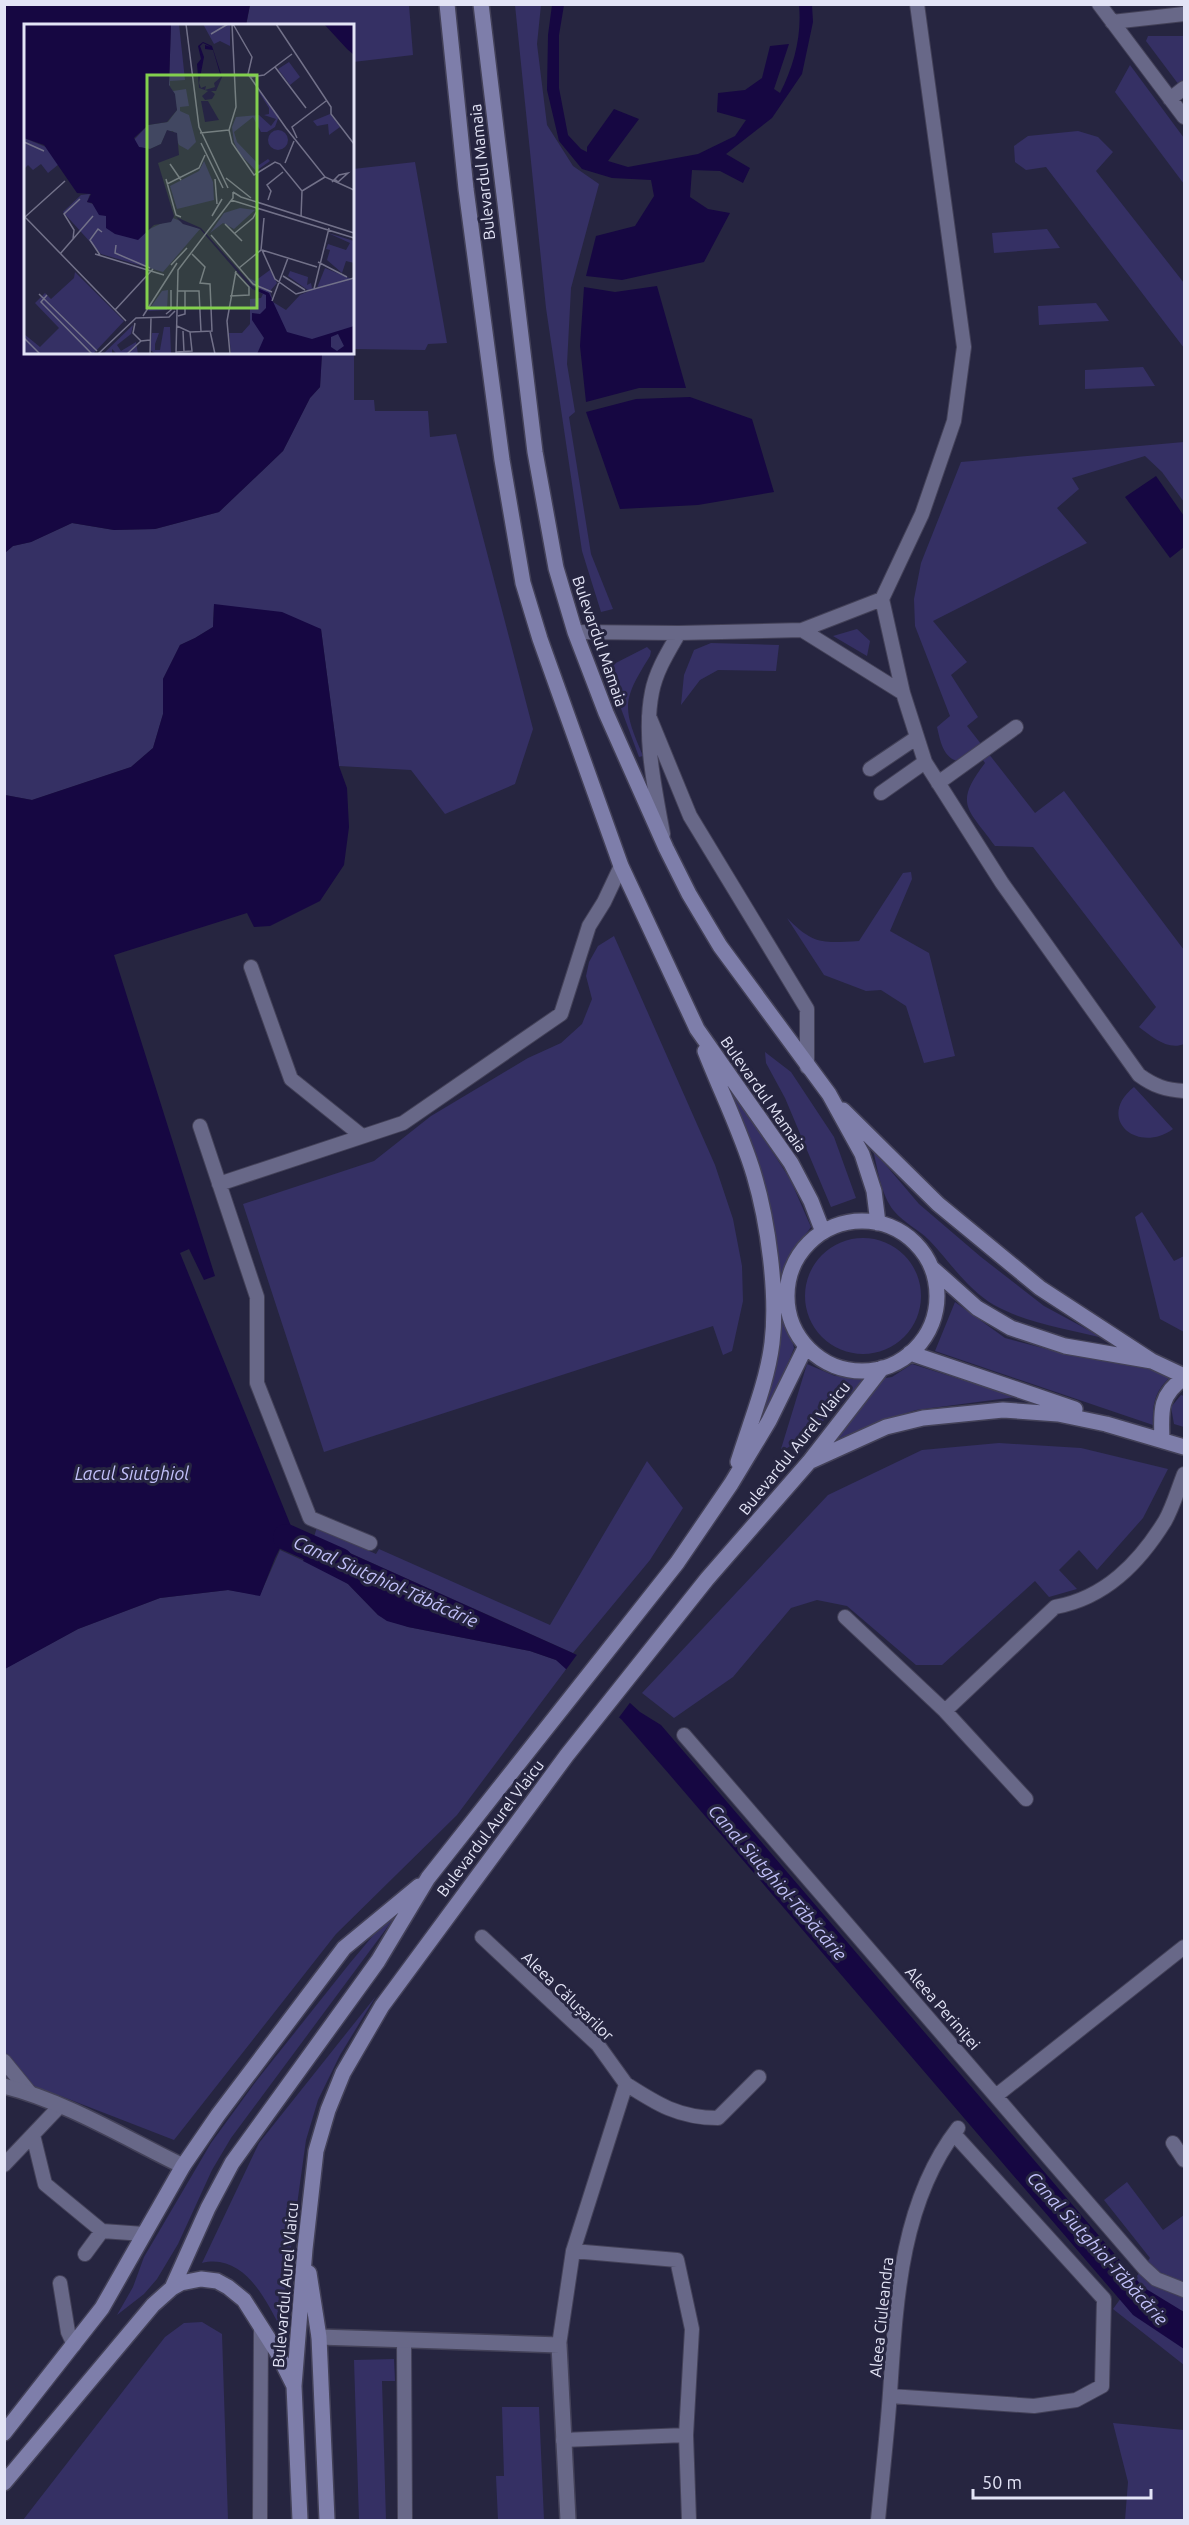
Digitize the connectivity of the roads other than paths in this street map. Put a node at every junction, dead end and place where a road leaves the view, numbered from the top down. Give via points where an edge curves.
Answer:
1 (447, 4) edge
2 (481, 4) edge
3 (917, 4) edge
4 (1099, 4) edge
5 (1185, 14) edge
6 (1112, 22) junction
7 (1185, 88) edge
8 (1170, 99) junction
9 (1185, 117) edge
10 (882, 598) junction
11 (802, 630) junction
12 (574, 632) junction
13 (679, 633) junction
14 (903, 693) junction
15 (649, 716) junction
16 (1016, 727) dead end
17 (916, 738) junction
18 (925, 762) junction
19 (870, 769) dead end
20 (938, 783) junction
21 (881, 793) dead end
22 (666, 848) junction
23 (621, 866) junction
24 (251, 967) dead end
25 (697, 1029) junction
26 (807, 1067) junction
27 (1185, 1091) edge
28 (829, 1095) junction
29 (200, 1126) dead end
30 (362, 1136) junction
31 (219, 1184) junction
32 (878, 1222) junction
33 (823, 1232) junction
34 (930, 1266) junction
35 (806, 1346) junction
36 (910, 1353) junction
37 (1152, 1361) junction
38 (882, 1368) junction
39 (1185, 1377) edge
40 (1162, 1439) junction
41 (1185, 1447) edge
42 (809, 1462) junction
43 (1185, 1474) edge
44 (731, 1484) junction
45 (370, 1543) dead end
46 (845, 1617) dead end
47 (945, 1711) junction
48 (684, 1735) dead end
49 (1026, 1799) dead end
50 (428, 1878) junction
51 (482, 1936) dead end
52 (1185, 1947) edge
53 (4, 2061) edge
54 (759, 2077) dead end
55 (626, 2084) junction
56 (4, 2086) edge
57 (30, 2093) junction
58 (997, 2096) junction
59 (60, 2106) junction
60 (33, 2135) junction
61 (1173, 2144) dead end
62 (1185, 2160) edge
63 (4, 2165) edge
64 (183, 2166) junction
65 (102, 2231) junction
66 (144, 2234) junction
67 (305, 2249) junction
68 (573, 2251) junction
69 (85, 2254) dead end
70 (60, 2283) dead end
71 (172, 2288) junction
72 (1185, 2290) edge
73 (261, 2327) junction
74 (319, 2337) junction
75 (404, 2340) junction
76 (74, 2345) junction
77 (559, 2345) junction
78 (294, 2386) junction
79 (890, 2396) junction
80 (4, 2433) edge
81 (686, 2435) junction
82 (563, 2440) junction
83 (7, 2479) edge
84 (260, 2520) edge
85 (300, 2520) edge
86 (327, 2520) edge
87 (405, 2520) edge
88 (568, 2520) edge
89 (689, 2520) edge
90 (878, 2520) edge

1 - 23 main road, Bulevardul Mamaia via 466,189 500,448 524,583 540,639
2 - 12 main road, Bulevardul Mamaia via 535,452 556,568
3 - 10 lane via 964,347 954,421 922,514
4 - 6 lane
5 - 6 lane
6 - 8 lane
7 - 8 lane
8 - 9 lane
10 - 11 lane
10 - 14 lane
11 - 13 lane
11 - 14 lane
12 - 13 lane
12 - 22 main road, Bulevardul Mamaia
13 - 15 lane via 656,677
14 - 17 lane
15 - 22 lane via 653,779
15 - 26 lane via 690,816 807,1009
16 - 20 lane
17 - 18 lane
17 - 19 lane
18 - 20 lane
18 - 21 lane
20 - 27 lane via 1002,883 1139,1076 1161,1088
22 - 26 main road, Bulevardul Mamaia via 720,946
23 - 25 main road, Bulevardul Mamaia
23 - 30 lane via 589,926 561,1014 403,1123
24 - 30 lane via 291,1079
25 - 33 main road, Bulevardul Mamaia via 791,1163 812,1201
25 - 44 main road via 754,1174 771,1281 772,1342 767,1370
26 - 28 main road, Bulevardul Mamaia
28 - 32 main road, Bulevardul Mamaia via 862,1154 874,1191
28 - 37 main road via 938,1203 1030,1280
29 - 31 lane
30 - 31 lane
31 - 45 lane via 258,1298 257,1383 310,1518
32 - 33 main road via 850,1222
32 - 34 main road via 909,1238
33 - 35 main road via 797,1258 789,1276 788,1313
34 - 36 main road via 936,1284 932,1322
34 - 37 main road via 976,1308 1011,1328 1065,1346
35 - 38 main road via 819,1357 851,1370
35 - 44 main road, Bulevardul Aurel Vlaicu via 769,1421
36 - 38 main road
36 - 40 main road
37 - 39 main road
38 - 42 main road, Bulevardul Aurel Vlaicu
39 - 40 main road via 1171,1388 1162,1408
40 - 41 main road
41 - 42 main road via 1067,1416 1003,1410 923,1418 886,1427
42 - 67 main road, Bulevardul Aurel Vlaicu via 707,1579 567,1755 382,2006 343,2073 328,2110 316,2151
43 - 47 lane via 1166,1520 1140,1556 1107,1588 1075,1604 1055,1607
44 - 50 main road, Bulevardul Aurel Vlaicu via 677,1563
46 - 47 lane
47 - 49 lane
48 - 58 lane, Aleea Periniței
50 - 64 main road via 344,1948
50 - 71 main road, Bulevardul Aurel Vlaicu via 378,1962 232,2163
51 - 55 lane, Aleea Călușarilor via 598,2045
52 - 58 lane
53 - 57 lane
54 - 55 lane, Aleea Călușarilor via 718,2118 669,2110
55 - 68 lane
56 - 57 street
57 - 59 street
58 - 72 lane, Aleea Periniței via 1144,2268 1156,2279
59 - 60 lane
59 - 64 street
60 - 63 lane
60 - 65 lane via 45,2184
61 - 62 lane
64 - 66 main road
65 - 66 lane
65 - 69 lane
66 - 76 main road via 102,2308
67 - 74 main road
67 - 78 main road, Bulevardul Aurel Vlaicu
68 - 77 lane
68 - 81 lane via 677,2260 692,2329
70 - 76 lane
71 - 73 main road via 193,2280 217,2281 237,2293
71 - 83 main road via 137,2323
73 - 78 main road
73 - 84 lane
74 - 75 street
74 - 86 main road
75 - 77 street
75 - 87 lane
76 - 80 main road
77 - 82 street
78 - 85 main road, Bulevardul Aurel Vlaicu
79 - 79 lane, Aleea Ciuleandra via 903,2258 921,2192 956,2131 1104,2299 1102,2386 1076,2400 1034,2406
79 - 90 lane, Aleea Ciuleandra
81 - 82 lane
81 - 89 lane
82 - 88 street

